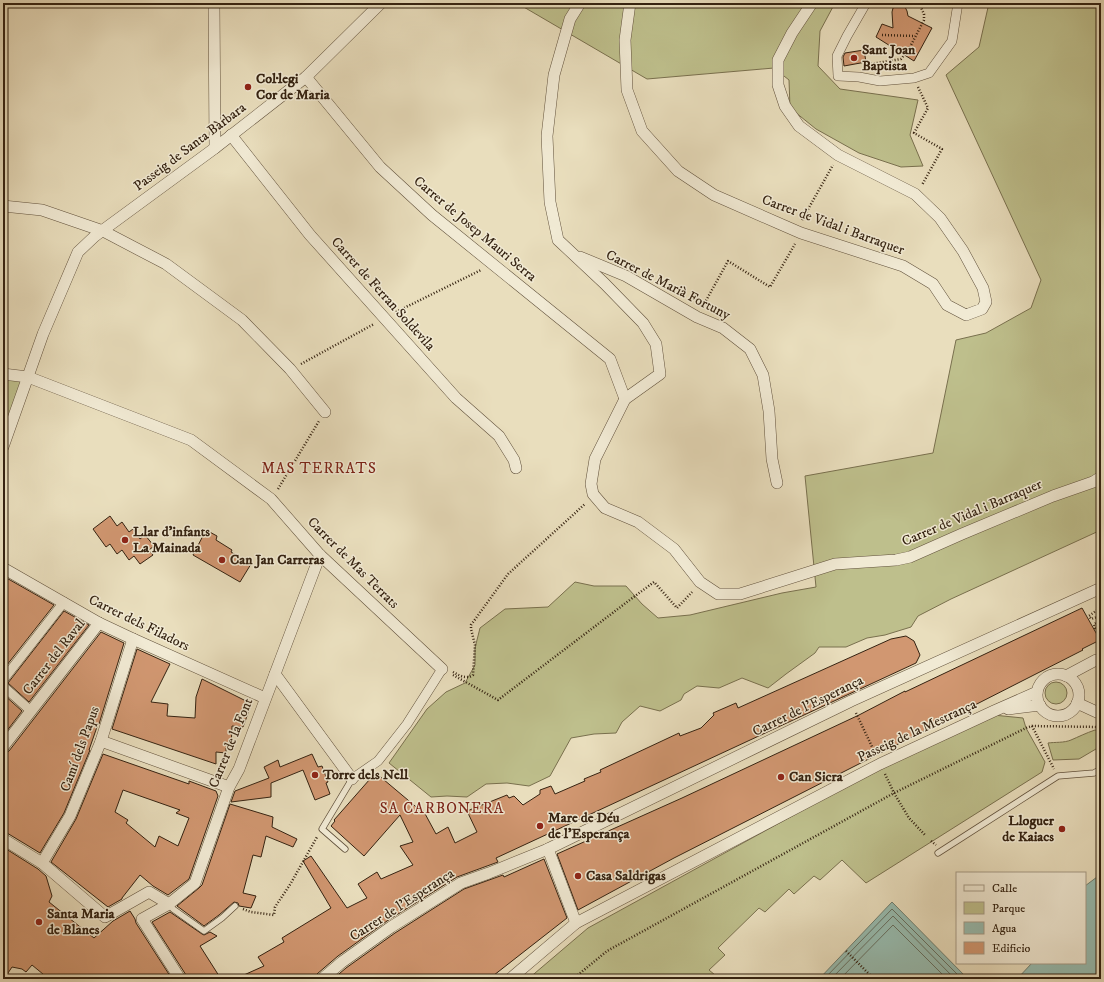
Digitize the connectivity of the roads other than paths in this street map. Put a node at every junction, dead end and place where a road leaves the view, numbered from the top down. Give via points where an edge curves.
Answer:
1 (214, 3) edge
2 (381, 3) edge
3 (580, 3) edge
4 (630, 3) edge
5 (812, 3) edge
6 (866, 3) edge
7 (958, 3) edge
8 (306, 77) junction
9 (231, 135) junction
10 (215, 148) junction
11 (3, 206) edge
12 (103, 231) junction
13 (574, 255) junction
14 (3, 374) edge
15 (28, 377) junction
16 (625, 400) junction
17 (325, 412) road end
18 (3, 446) edge
19 (516, 468) dead end
20 (1101, 477) edge
21 (777, 483) dead end
22 (320, 555) junction
23 (3, 568) edge
24 (1101, 588) edge
25 (64, 602) junction
26 (99, 622) junction
27 (133, 639) junction
28 (1101, 660) edge
29 (442, 669) joint
30 (275, 674) junction
31 (1066, 676) junction
32 (3, 680) edge
33 (3, 686) edge
34 (1037, 692) junction
35 (265, 698) junction
36 (1077, 703) junction
37 (1040, 705) junction
38 (31, 711) junction
39 (994, 711) junction
40 (1101, 714) edge
41 (100, 741) junction
42 (3, 747) edge
43 (1101, 769) edge
44 (352, 779) junction
45 (229, 787) junction
46 (3, 839) edge
47 (345, 849) dead end
48 (548, 849) junction
49 (938, 853) dead end
50 (42, 863) junction
51 (169, 904) junction
52 (235, 906) road end
53 (576, 923) junction
54 (180, 979) edge
55 (322, 979) edge
56 (510, 979) edge

1 - 10 street
2 - 8 street, Passeig de Santa Bàrbara
3 - 13 street via 570,19 554,75 547,136 550,202 558,240
4 - 5 street, Carrer de Vidal i Barraquer via 625,40 627,90 642,131 678,171 714,195 797,231 903,266 933,284 947,305 966,315 982,309 986,302 983,288 963,251 940,218 915,194 838,155 798,126 785,106 778,85 778,60 792,32
6 - 7 street via 837,56 838,76 880,81 914,78 929,73 952,42
8 - 9 street, Passeig de Santa Bàrbara
8 - 16 street, Carrer de Josep Mauri Serra via 380,167 432,215 610,359
9 - 10 street, Passeig de Santa Bàrbara
9 - 19 street, Carrer de Ferran Soldevila via 310,235 456,398 499,436
10 - 12 street, Passeig de Santa Bàrbara
11 - 12 street via 42,210
12 - 15 street, Passeig de Santa Bàrbara via 78,252 43,334
12 - 17 street via 166,264 242,320 290,370
13 - 16 street via 643,323 656,344 660,374
13 - 21 street, Carrer de Marià Fortuny via 626,276 697,317 723,328 750,350 764,375 772,459
14 - 15 street, Carrer de Mas Terrats
15 - 18 street, Passeig de Santa Bàrbara
15 - 22 street, Carrer de Mas Terrats via 191,440 271,499
16 - 20 street, Carrer de Vidal i Barraquer via 595,459 591,484 593,494 605,508 638,522 674,549 700,582 718,594 740,594 835,564 910,557
22 - 29 street, Carrer de Mas Terrats
22 - 30 street, Carrer de la Font
23 - 25 street, Carrer dels Filadors
24 - 48 street, Carrer de l'Esperança via 851,701
25 - 26 street, Carrer dels Filadors
25 - 32 street
26 - 27 street, Carrer dels Filadors
26 - 38 street, Carrer del Raval
27 - 35 street, Carrer dels Filadors
27 - 41 street, Camí dels Papus
28 - 31 street via 1096,660
29 - 44 street via 407,724 378,761
30 - 35 street, Carrer de la Font
30 - 44 street
31 - 34 street via 1060,674 1048,677
31 - 36 street via 1076,684
33 - 38 street
34 - 37 street
34 - 39 street, Passeig de la Mestrança
35 - 45 street, Carrer de la Font via 239,769
36 - 37 street via 1068,713 1056,716 1049,714
36 - 40 street
37 - 39 street, Passeig de la Mestrança
38 - 42 street, Carrer del Raval
39 - 53 street, Passeig de la Mestrança via 880,764
41 - 45 street
41 - 50 street, Camí dels Papus via 70,816
43 - 49 lane via 1094,773 1058,776
44 - 47 lane via 322,829
45 - 51 street, Carrer de la Font via 195,882
46 - 50 street
48 - 53 street
48 - 55 street, Carrer de l'Esperança via 461,883 391,927
50 - 51 street via 105,917 149,892
51 - 52 lane via 204,931
51 - 54 street, Carrer de la Font via 142,919
53 - 56 street, Passeig de la Mestrança

